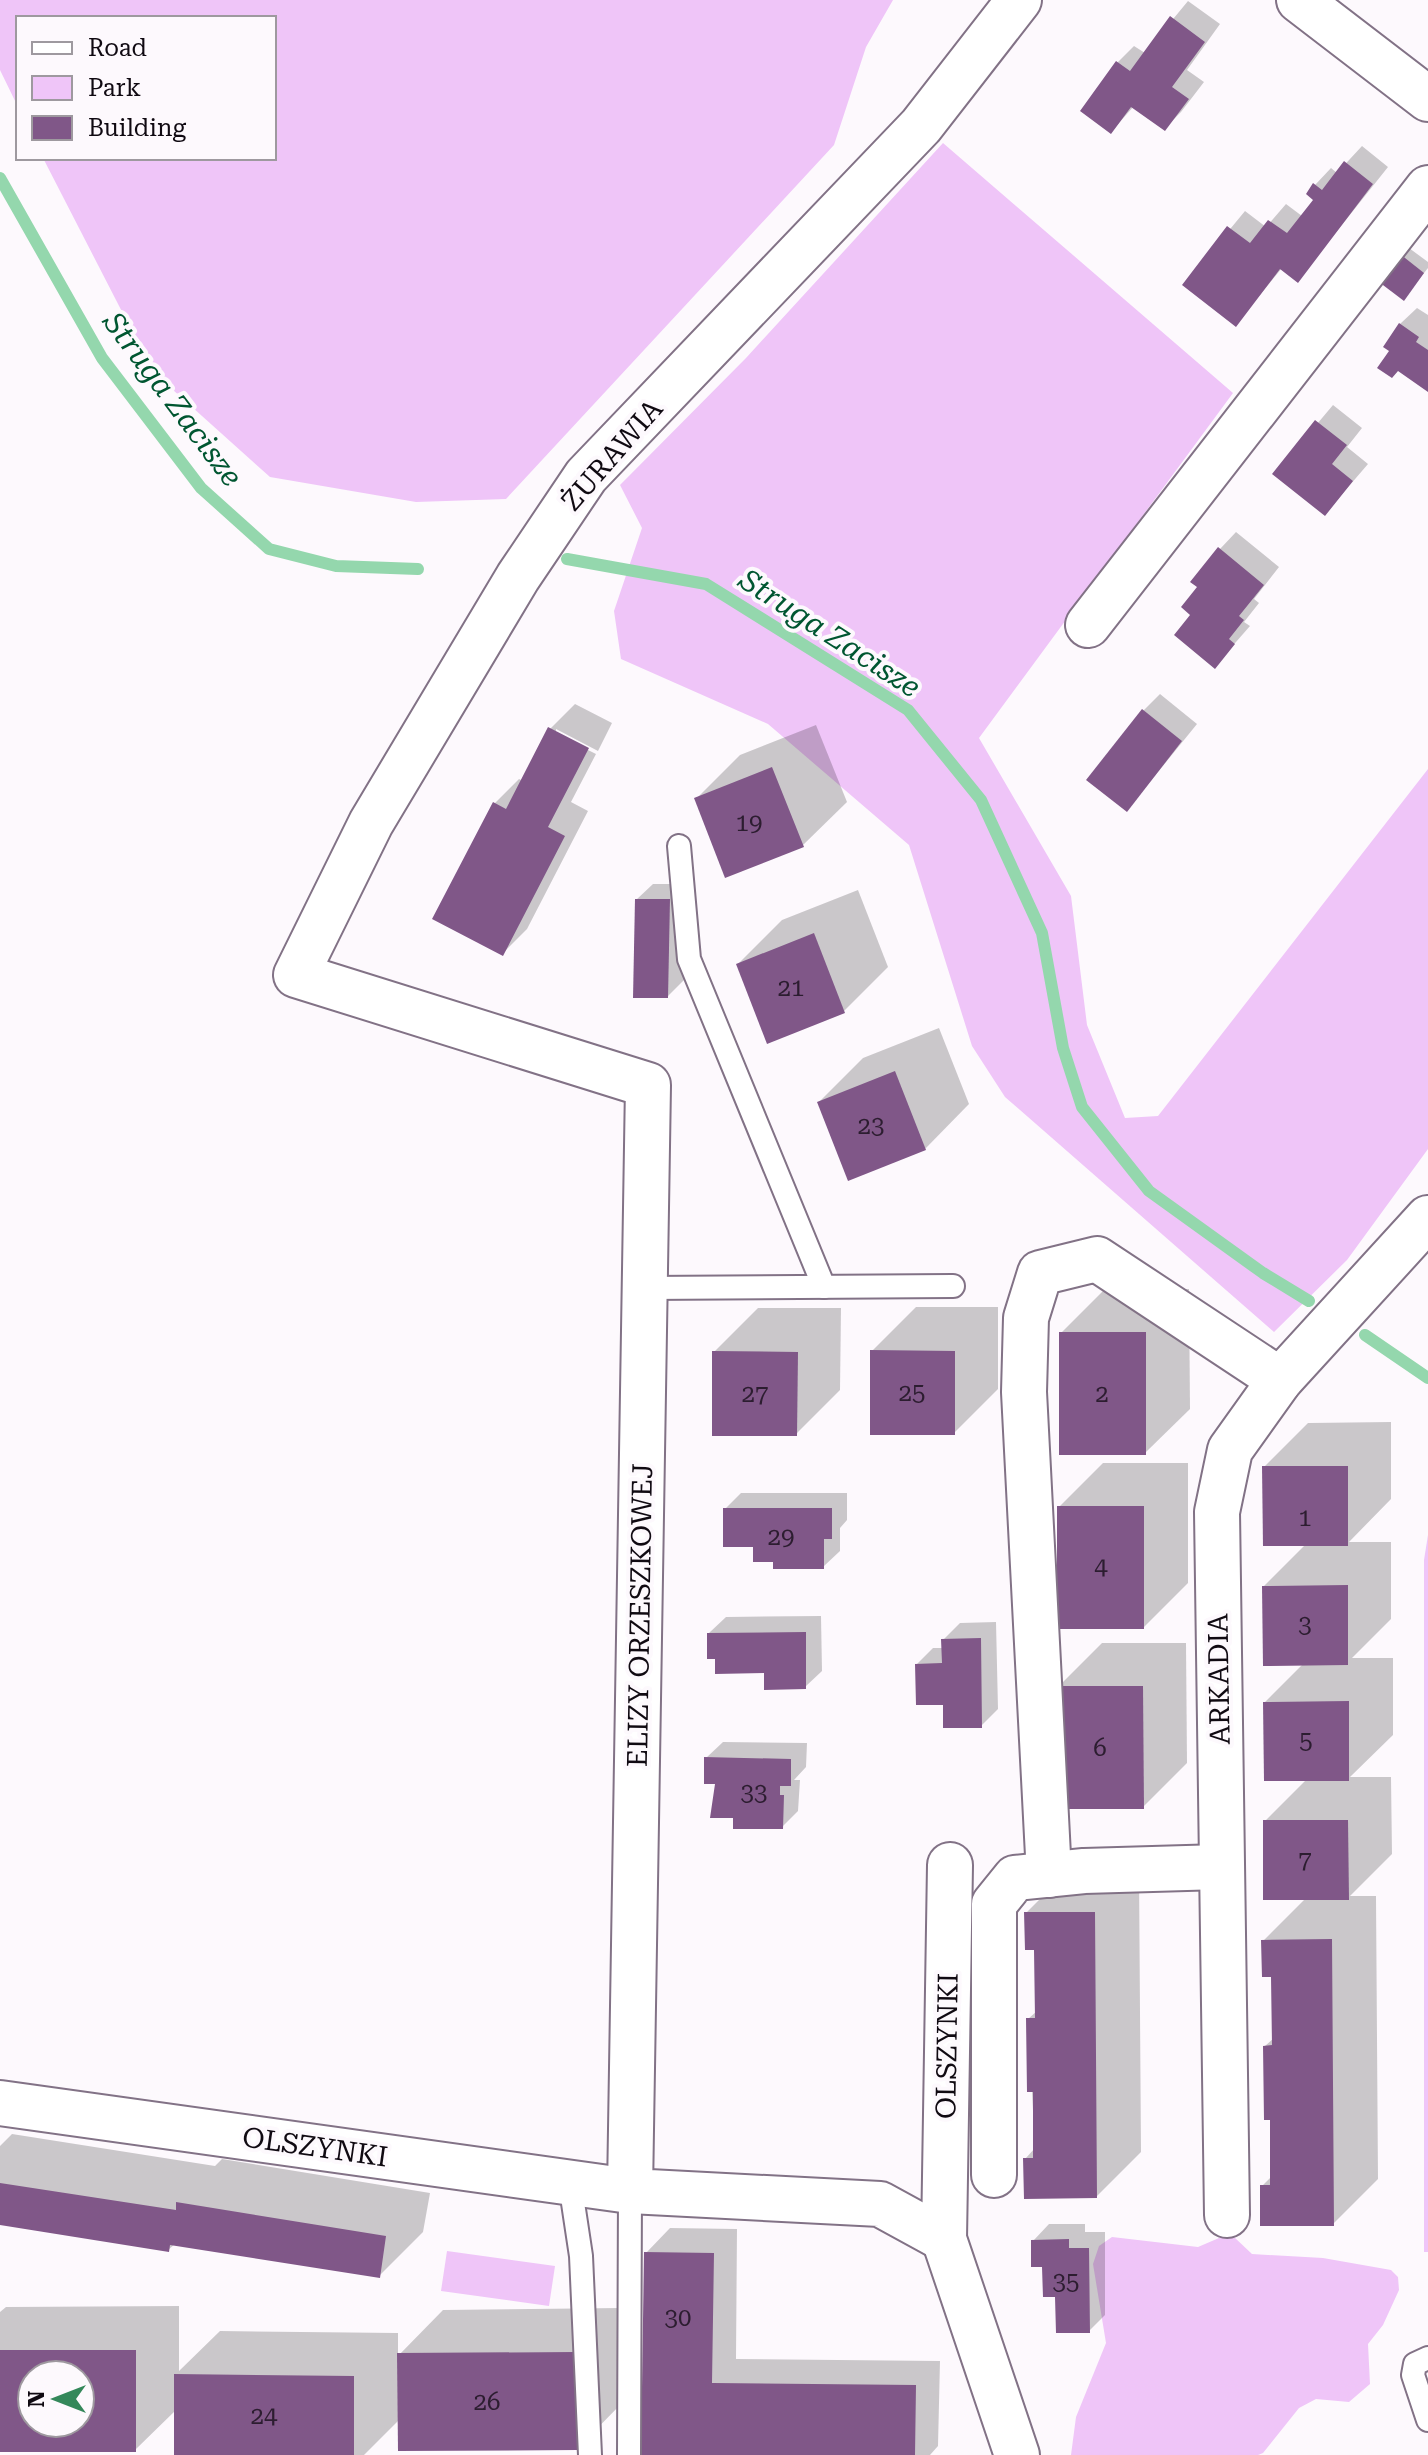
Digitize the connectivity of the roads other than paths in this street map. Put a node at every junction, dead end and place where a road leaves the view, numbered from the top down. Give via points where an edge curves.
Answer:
1 (1019, 0) edge
2 (1299, 0) edge
3 (1428, 99) edge
4 (1428, 188) edge
5 (1088, 625) dead end
6 (679, 846) dead end
7 (296, 975) joint
8 (1428, 1218) edge
9 (953, 1286) dead end
10 (824, 1287) junction
11 (646, 1288) junction
12 (1280, 1380) junction
13 (950, 1865) dead end
14 (1221, 1867) junction
15 (1049, 1875) junction
16 (0, 2103) edge
17 (994, 2175) dead end
18 (570, 2183) junction
19 (630, 2191) junction
20 (1227, 2215) dead end
21 (944, 2239) junction
22 (1428, 2358) edge
23 (1428, 2420) edge
24 (590, 2455) edge
25 (629, 2455) edge
26 (1017, 2455) edge

1 - 7 street, ŻURAWIA via 921,126 586,476 518,577 371,823
2 - 3 street
4 - 5 street
6 - 10 lane via 689,959
7 - 11 street, ELIZY ORZESZKOWEJ via 648,1085
8 - 12 street, ARKADIA
9 - 10 lane
10 - 11 lane
11 - 19 street, ELIZY ORZESZKOWEJ
12 - 14 street, ARKADIA via 1230,1450 1217,1512
12 - 15 street via 1097,1259 1040,1273 1026,1318 1024,1392
13 - 21 street, OLSZYNKI
14 - 15 street
14 - 20 street, ARKADIA
15 - 17 street via 1015,1878 994,1904
16 - 18 street, OLSZYNKI
18 - 19 street, OLSZYNKI
18 - 24 lane via 581,2256
19 - 21 street via 880,2204
19 - 25 lane
21 - 26 street, OLSZYNKI
22 - 23 lane via 1415,2364 1413,2375

